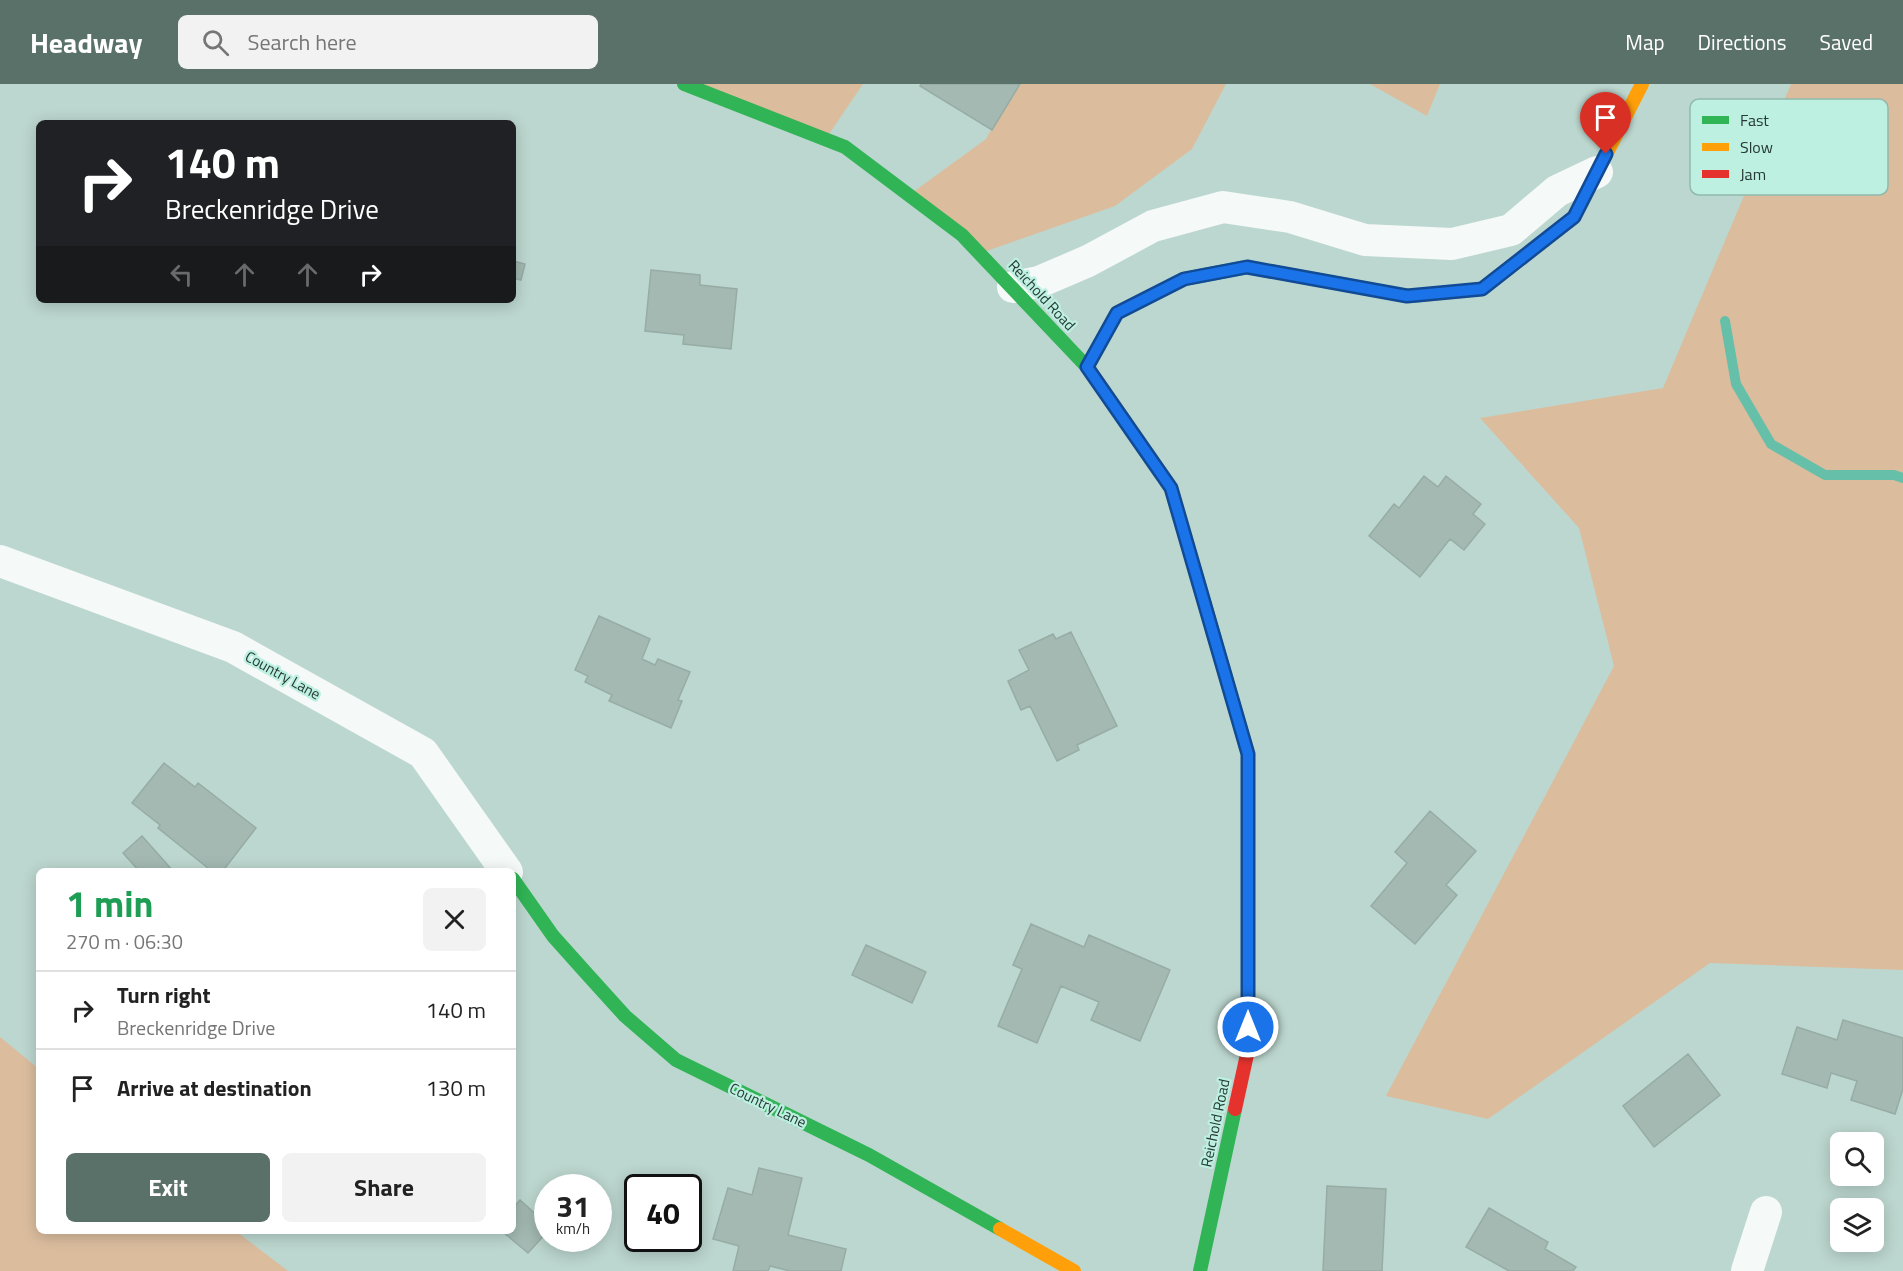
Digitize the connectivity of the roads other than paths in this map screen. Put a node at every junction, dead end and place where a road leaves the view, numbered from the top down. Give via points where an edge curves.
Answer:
1 (684, 84) edge
2 (1642, 84) edge
3 (1597, 172) junction
4 (1013, 287) junction
5 (1087, 367) junction
6 (0, 561) edge
7 (504, 868) edge
8 (516, 883) edge
9 (1766, 1212) dead end
10 (1074, 1271) edge
11 (1200, 1271) edge
12 (1747, 1271) edge

1 - 4 street, Reichold Road via 845,147 962,235
2 - 3 street
3 - 4 street via 1557,191 1511,230 1452,244 1365,240 1290,217 1223,207 1153,226 1088,261 1039,282
3 - 5 street via 1574,217 1482,289 1407,296 1247,267 1184,279 1117,313
4 - 5 street, Reichold Road
5 - 11 street, Reichold Road via 1171,488 1248,754 1248,1050
6 - 7 street, Country Lane via 233,647 423,753
8 - 10 street, Country Lane via 553,936 625,1016 676,1060 869,1155
9 - 12 street

